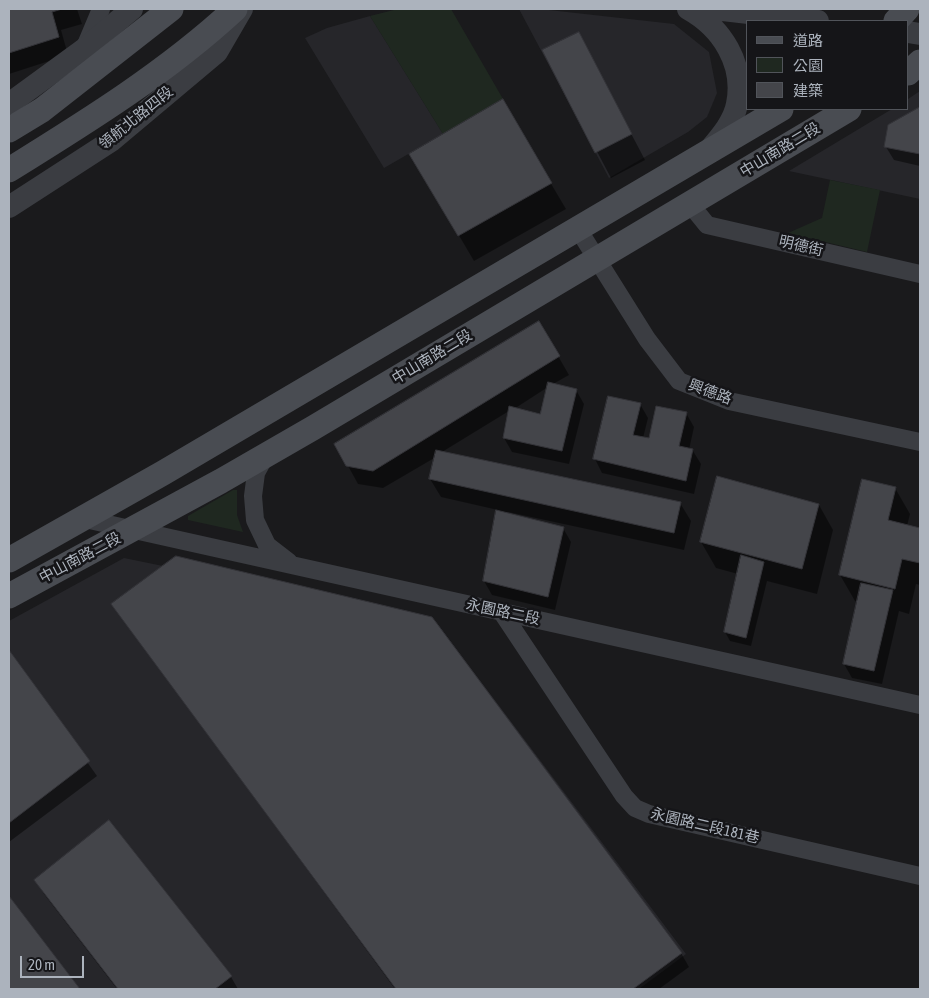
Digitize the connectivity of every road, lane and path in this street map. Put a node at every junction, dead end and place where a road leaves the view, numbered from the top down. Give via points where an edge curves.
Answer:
1 (102, 9) edge
2 (132, 9) edge
3 (171, 9) edge
4 (235, 9) edge
5 (242, 9) edge
6 (688, 9) edge
7 (714, 9) edge
8 (907, 9) edge
9 (809, 20) edge
10 (897, 20) edge
11 (84, 50) junction
12 (920, 62) edge
13 (909, 72) edge
14 (9, 104) edge
15 (779, 110) edge
16 (847, 110) edge
17 (9, 130) edge
18 (707, 153) junction
19 (9, 170) edge
20 (690, 204) junction
21 (9, 207) edge
22 (578, 229) junction
23 (597, 259) junction
24 (920, 274) edge
25 (920, 442) edge
26 (266, 454) junction
27 (85, 519) junction
28 (132, 530) junction
29 (9, 560) edge
30 (293, 566) junction
31 (9, 596) edge
32 (501, 612) junction
33 (920, 705) edge
34 (920, 876) edge

1 - 11 street
2 - 11 street
3 - 17 main road via 42,110
4 - 19 main road, 領航北路四段 via 174,60 92,118
5 - 21 street, 領航北路四段 via 217,52 111,141
6 - 18 street via 706,19 725,41 738,72 737,105 726,130
7 - 9 street
8 - 10 main road
11 - 14 street
12 - 13 main road
15 - 18 main road, 中山南路二段
16 - 20 main road, 中山南路二段
18 - 22 main road, 中山南路二段
20 - 23 main road, 中山南路二段
20 - 24 street, 明德街 via 707,225
22 - 23 street, 興德路
22 - 27 main road, 中山南路二段
23 - 25 street, 興德路 via 647,339 679,381 729,401
23 - 26 main road, 中山南路二段
26 - 28 main road, 中山南路二段
26 - 30 street via 256,474 253,496 256,520 267,545
27 - 28 street, 永園路二段
27 - 29 main road, 中山南路二段
28 - 30 street, 永園路二段
28 - 31 main road, 中山南路二段
30 - 32 street, 永園路二段
32 - 33 street, 永園路二段
32 - 34 street, 永園路二段181巷 via 635,808 649,814

